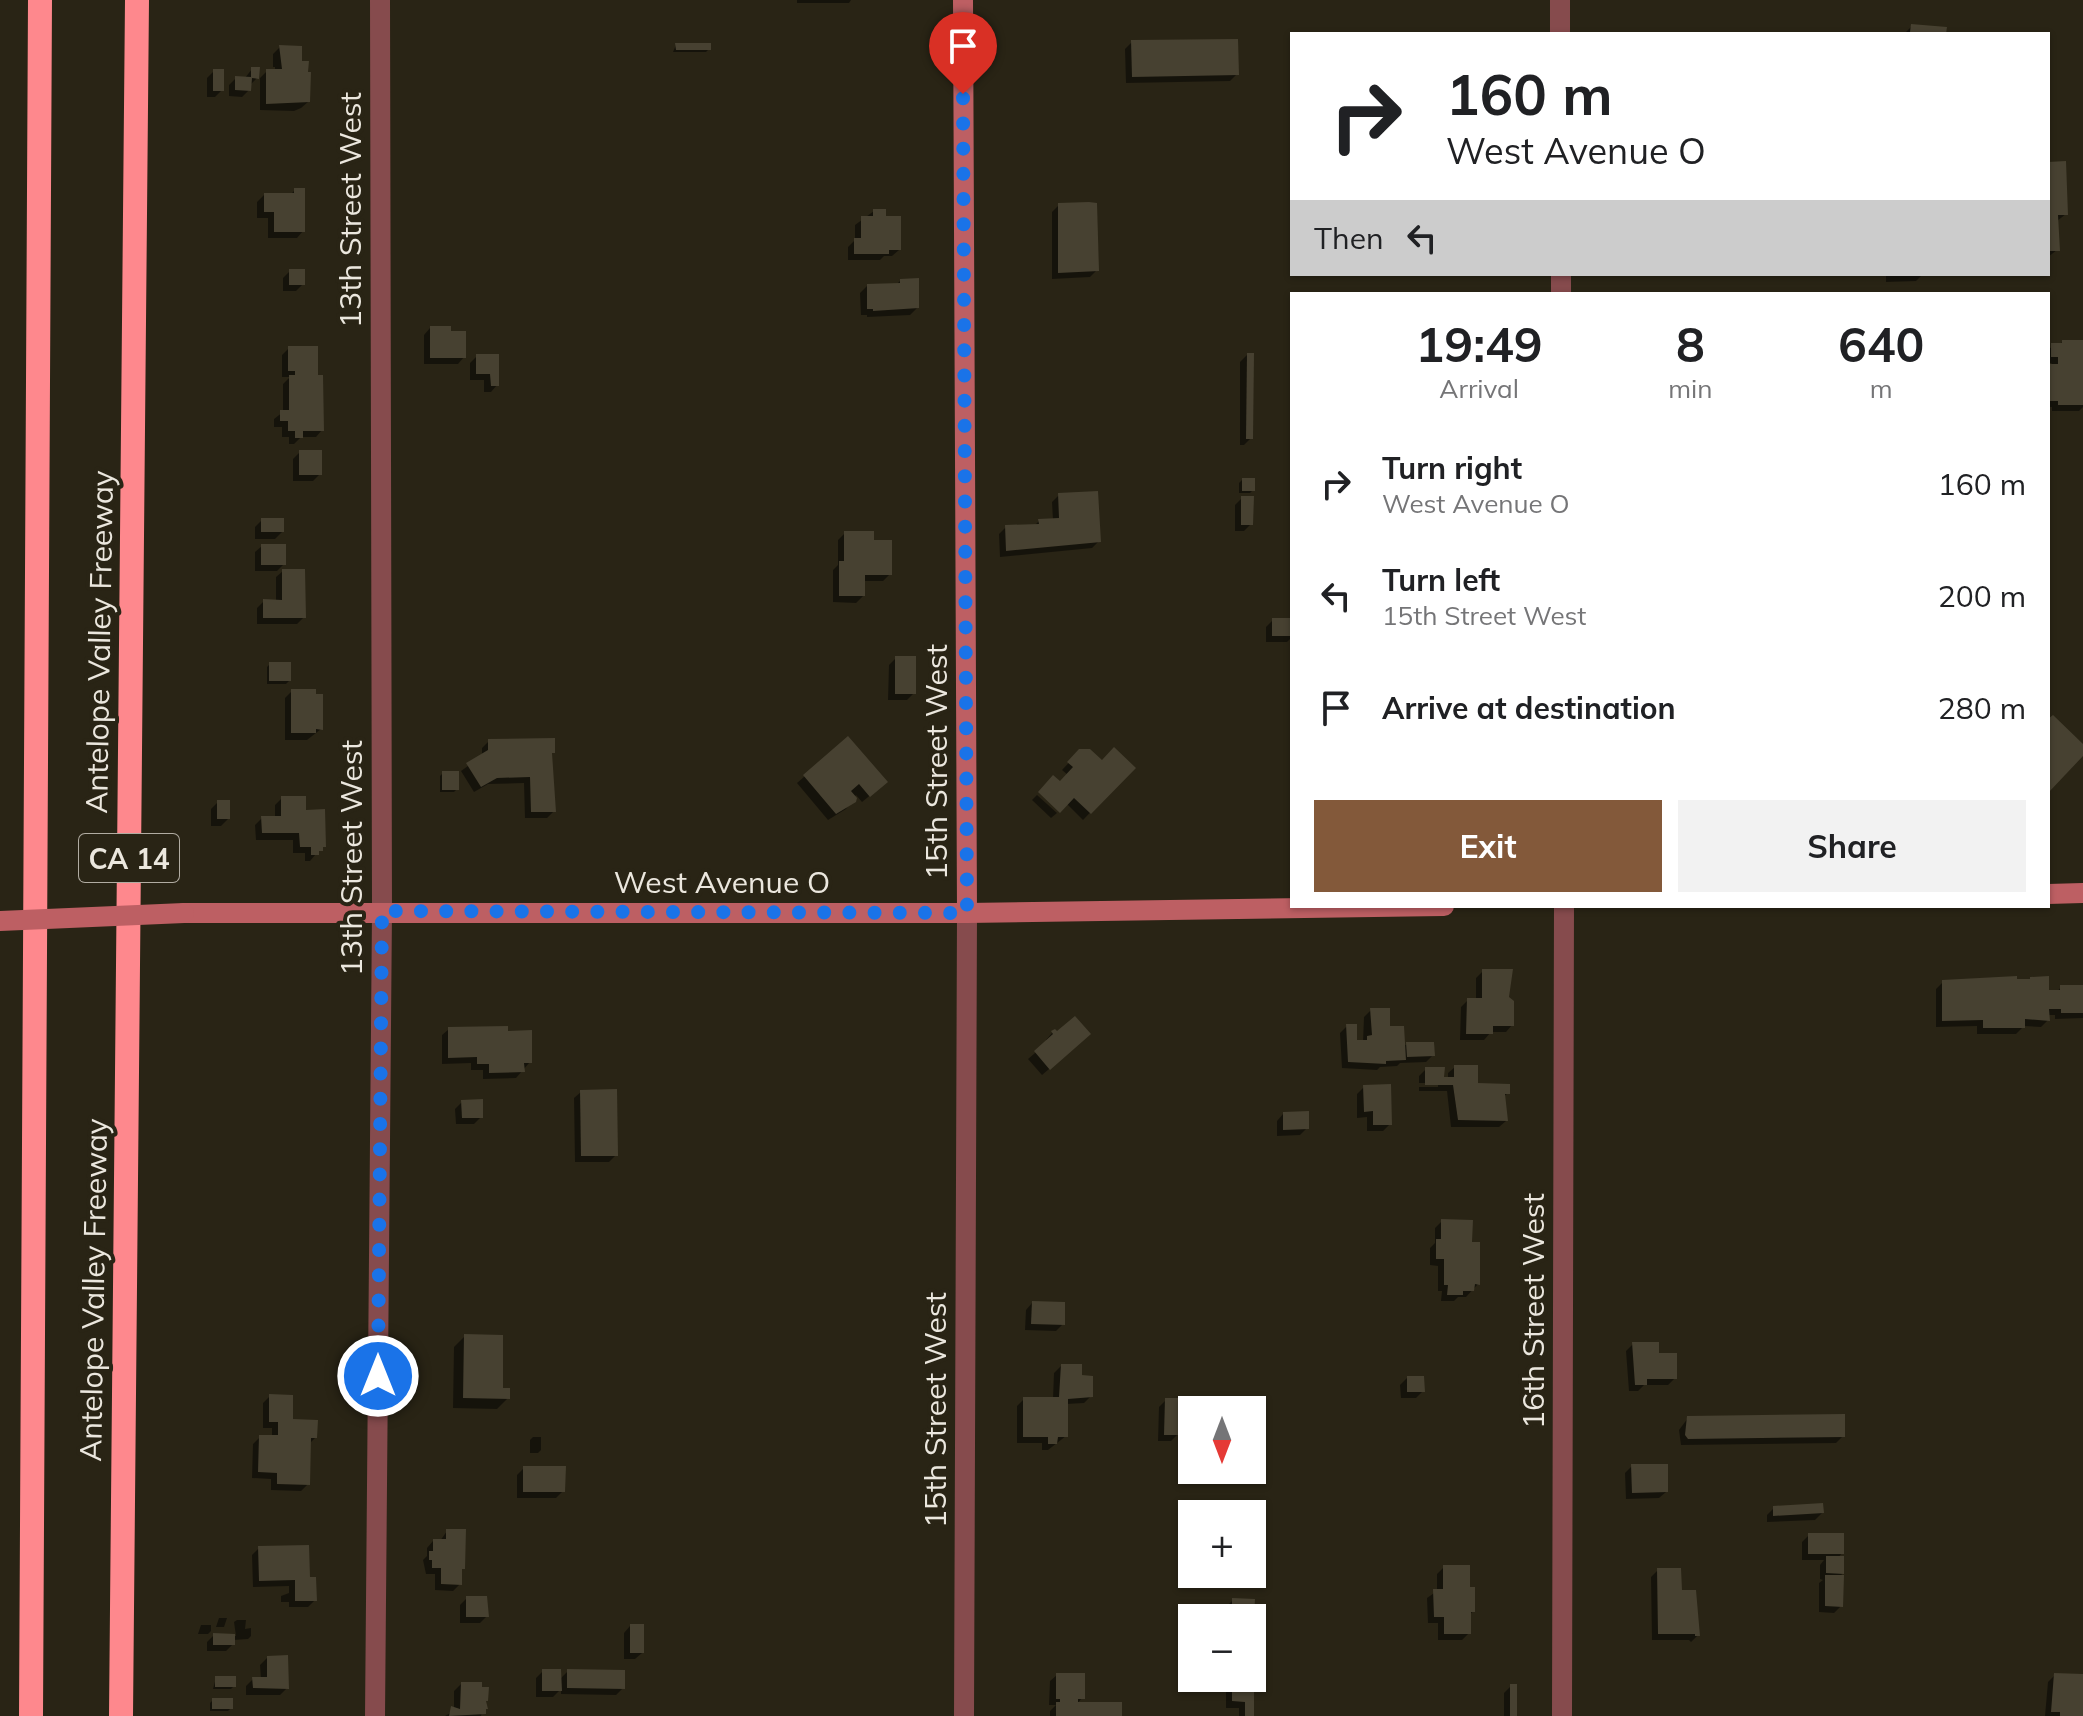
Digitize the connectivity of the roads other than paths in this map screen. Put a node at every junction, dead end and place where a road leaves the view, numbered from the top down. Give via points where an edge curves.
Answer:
1 (40, 0) edge
2 (137, 0) edge
3 (380, 0) edge
4 (963, 0) edge
5 (1560, 0) edge
6 (1560, 32) edge
7 (2083, 893) edge
8 (2050, 894) edge
9 (1308, 908) edge
10 (1564, 908) edge
11 (382, 911) junction
12 (967, 913) junction
13 (0, 921) edge
14 (31, 1716) edge
15 (121, 1716) edge
16 (375, 1716) edge
17 (964, 1716) edge
18 (1562, 1716) edge

1 - 14 highway, Antelope Valley Freeway / CA 14
2 - 15 highway, Antelope Valley Freeway / CA 14
3 - 11 street, 13th Street West
4 - 12 street, 15th Street West
5 - 6 street
7 - 8 street
9 - 12 street, West Avenue O
10 - 18 street, 16th Street West
11 - 12 street, West Avenue O
11 - 13 street, West Avenue O, bridge
11 - 16 street, 13th Street West
12 - 17 street, 15th Street West

